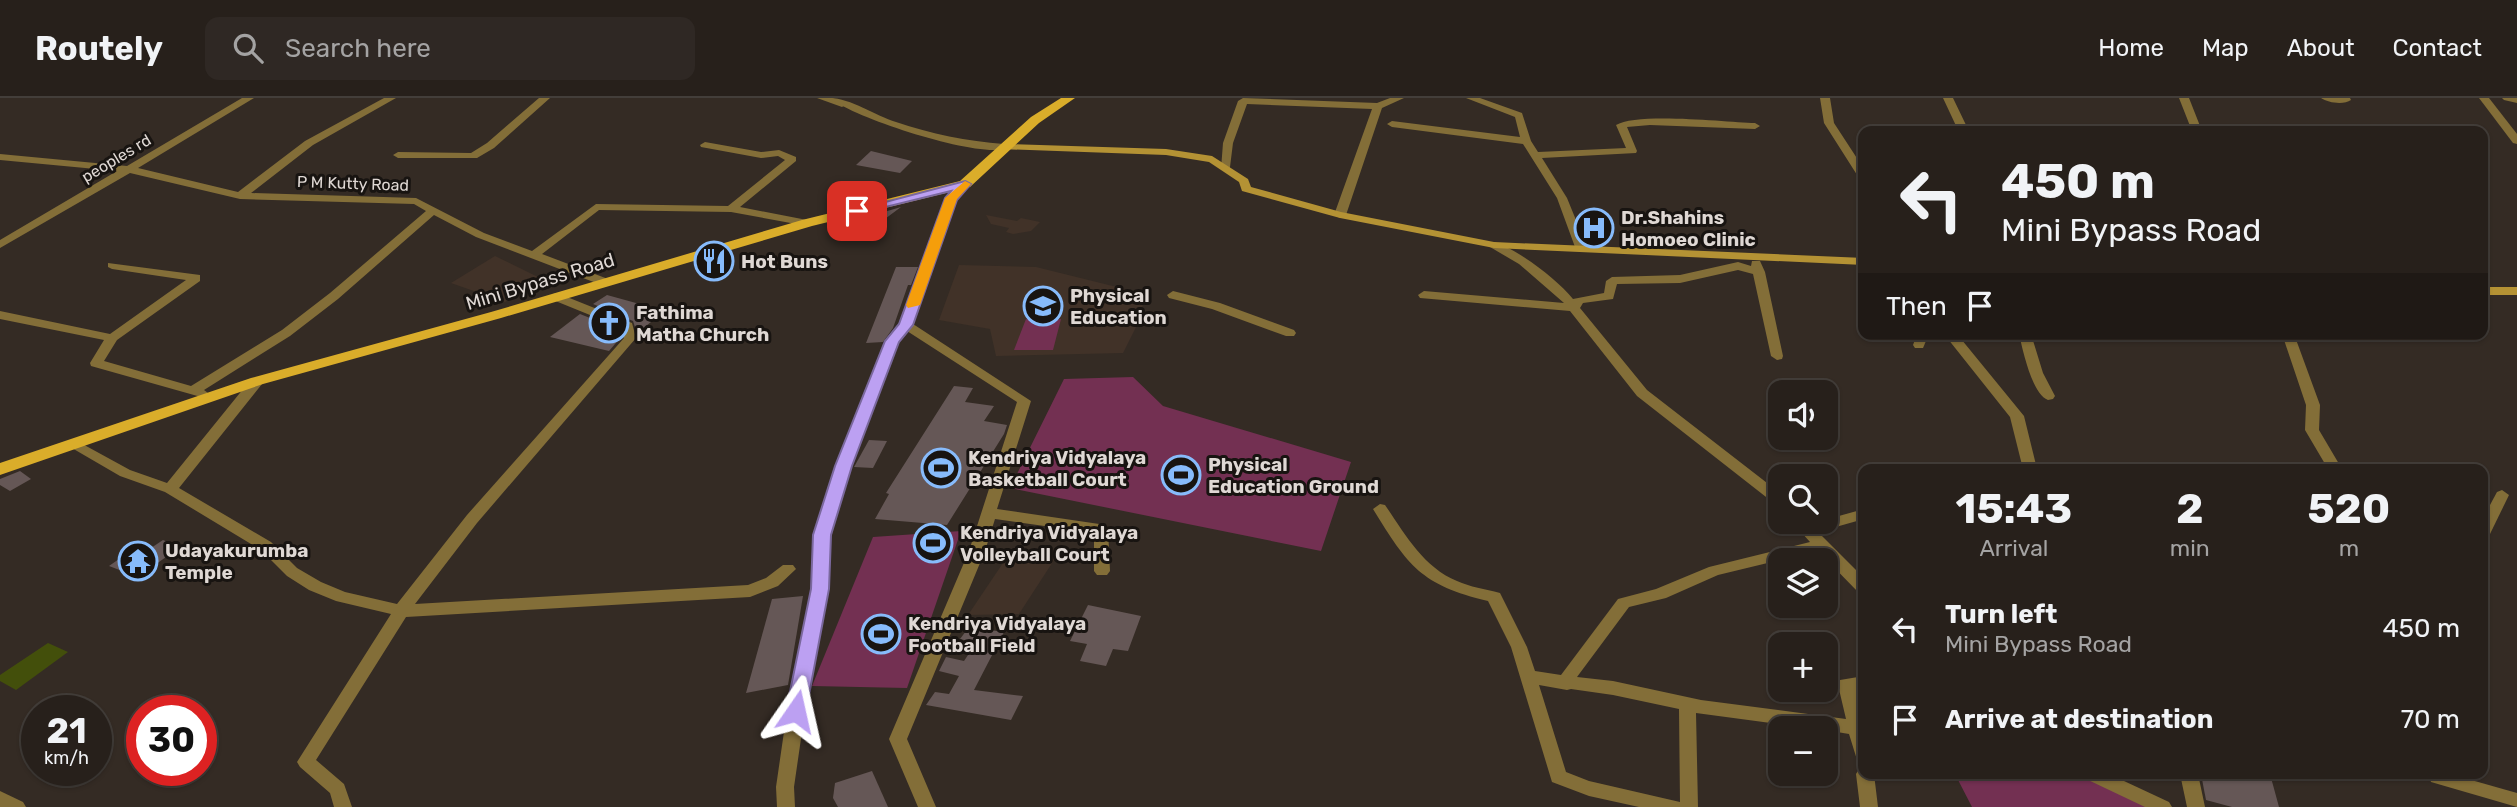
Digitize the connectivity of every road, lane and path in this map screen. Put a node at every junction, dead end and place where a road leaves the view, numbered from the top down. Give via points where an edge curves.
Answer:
1 (249, 98) edge
2 (391, 98) edge
3 (545, 98) edge
4 (822, 98) edge
5 (1069, 98) edge
6 (1399, 98) edge
7 (1471, 98) edge
8 (1825, 98) edge
9 (1948, 98) edge
10 (2184, 98) edge
11 (2326, 98) edge
12 (2345, 98) edge
13 (2484, 98) edge
14 (2507, 98) edge
15 (2517, 100) edge
16 (838, 101) edge
17 (1378, 106) junction
18 (1392, 124) dead end
19 (1755, 126) dead end
20 (1962, 126) edge
21 (2195, 126) edge
22 (2516, 139) edge
23 (1526, 141) junction
24 (705, 145) dead end
25 (1004, 147) junction
26 (398, 155) dead end
27 (1535, 155) junction
28 (0, 157) edge
29 (1225, 167) junction
30 (128, 169) junction
31 (1858, 169) edge
32 (965, 184) junction
33 (240, 196) junction
34 (731, 209) junction
35 (433, 210) junction
36 (1340, 215) junction
37 (807, 223) junction
38 (0, 245) edge
39 (1494, 245) junction
40 (1581, 247) junction
41 (534, 255) junction
42 (1752, 255) junction
43 (1858, 262) edge
44 (112, 265) dead end
45 (1759, 272) junction
46 (604, 282) junction
47 (2488, 290) edge
48 (2517, 291) edge
49 (1173, 295) dead end
50 (1424, 295) dead end
51 (557, 297) junction
52 (1574, 308) junction
53 (0, 315) edge
54 (906, 325) junction
55 (1290, 333) dead end
56 (112, 338) junction
57 (1955, 340) edge
58 (2027, 340) edge
59 (2290, 340) edge
60 (1777, 356) dead end
61 (257, 381) junction
62 (192, 391) junction
63 (2048, 396) dead end
64 (212, 397) junction
65 (72, 444) junction
66 (2029, 464) edge
67 (2332, 464) edge
68 (0, 469) edge
69 (170, 489) junction
70 (1768, 493) edge
71 (2502, 495) dead end
72 (1380, 509) dead end
73 (990, 513) junction
74 (1858, 515) edge
75 (1838, 521) edge
76 (2488, 524) edge
77 (1811, 534) edge
78 (1821, 545) junction
79 (788, 569) dead end
80 (1102, 571) dead end
81 (1858, 582) edge
82 (401, 611) junction
83 (1528, 677) junction
84 (1858, 683) edge
85 (1567, 684) junction
86 (1687, 704) junction
87 (1858, 728) joint
88 (1866, 779) edge
89 (2103, 779) edge
90 (2190, 779) edge
91 (2444, 779) edge
92 (0, 799) edge
93 (2517, 801) edge
94 (17, 807) edge
95 (344, 807) edge
96 (786, 807) edge
97 (927, 807) edge
98 (1674, 807) edge
99 (1689, 807) edge
100 (1869, 807) edge
101 (2163, 807) edge
102 (2196, 807) edge

1 - 30 street, peoples rd
2 - 33 street via 309,143
3 - 26 street via 482,153
4 - 16 street
5 - 25 main road, Mini Bypass Road
6 - 17 street
7 - 23 street via 1519,115
8 - 31 street via 1829,123
9 - 20 street
10 - 21 street
11 - 12 street
13 - 22 street
14 - 15 street
16 - 25 street via 898,125
17 - 29 street via 1242,101
17 - 36 street
18 - 23 street
19 - 27 street via 1622,125 1632,151
23 - 27 street
24 - 34 street via 761,155 779,153 792,159
25 - 29 main road via 1166,152 1212,159
25 - 32 main road, Mini Bypass Road
27 - 40 street via 1562,198
28 - 30 street, P M Kutty Road
29 - 36 main road via 1244,181 1246,189
30 - 33 street, P M Kutty Road
30 - 38 street, peoples rd
32 - 37 main road, Mini Bypass Road
32 - 54 street via 951,198
33 - 35 street, P M Kutty Road via 416,201
34 - 37 street
34 - 41 street via 596,207
35 - 41 street, P M Kutty Road via 480,235
35 - 62 street via 286,333
36 - 39 main road
37 - 46 main road, Mini Bypass Road
39 - 40 main road
39 - 52 street via 1540,275
40 - 42 main road
41 - 46 street, P M Kutty Road
42 - 43 main road
42 - 45 street
44 - 56 street via 196,278
45 - 52 street via 1738,266 1680,279 1612,281 1609,296 1579,300
45 - 60 street
46 - 51 main road, Mini Bypass Road
47 - 48 main road
49 - 55 street
50 - 52 street
51 - 61 main road, Mini Bypass Road
51 - 82 street via 628,326 630,338 472,519
52 - 70 street via 1642,393
53 - 56 street
54 - 73 street via 1024,401
54 - 96 street via 892,341 822,535 820,589 796,711
56 - 62 street via 96,363
57 - 66 street via 2017,416
58 - 63 street
59 - 67 street via 2310,393 2312,430
61 - 64 main road, Mini Bypass Road
61 - 69 street
62 - 64 street
64 - 65 main road, Mini Bypass Road
65 - 68 main road, Mini Bypass Road
65 - 69 street
69 - 82 street via 266,546 292,572 315,586
71 - 76 street
72 - 83 street via 1431,577 1494,597
73 - 80 street via 1101,528
73 - 97 street via 898,738
74 - 75 street
77 - 78 street
78 - 81 street
78 - 85 street via 1714,571 1660,594 1624,603
79 - 82 street via 750,591
82 - 95 street via 306,762 338,789
83 - 85 street
83 - 98 street via 1558,777
84 - 87 street via 1846,685
85 - 86 street via 1614,688
86 - 87 street
86 - 99 street
88 - 100 street
89 - 101 street
90 - 102 street
91 - 93 street
92 - 94 street

